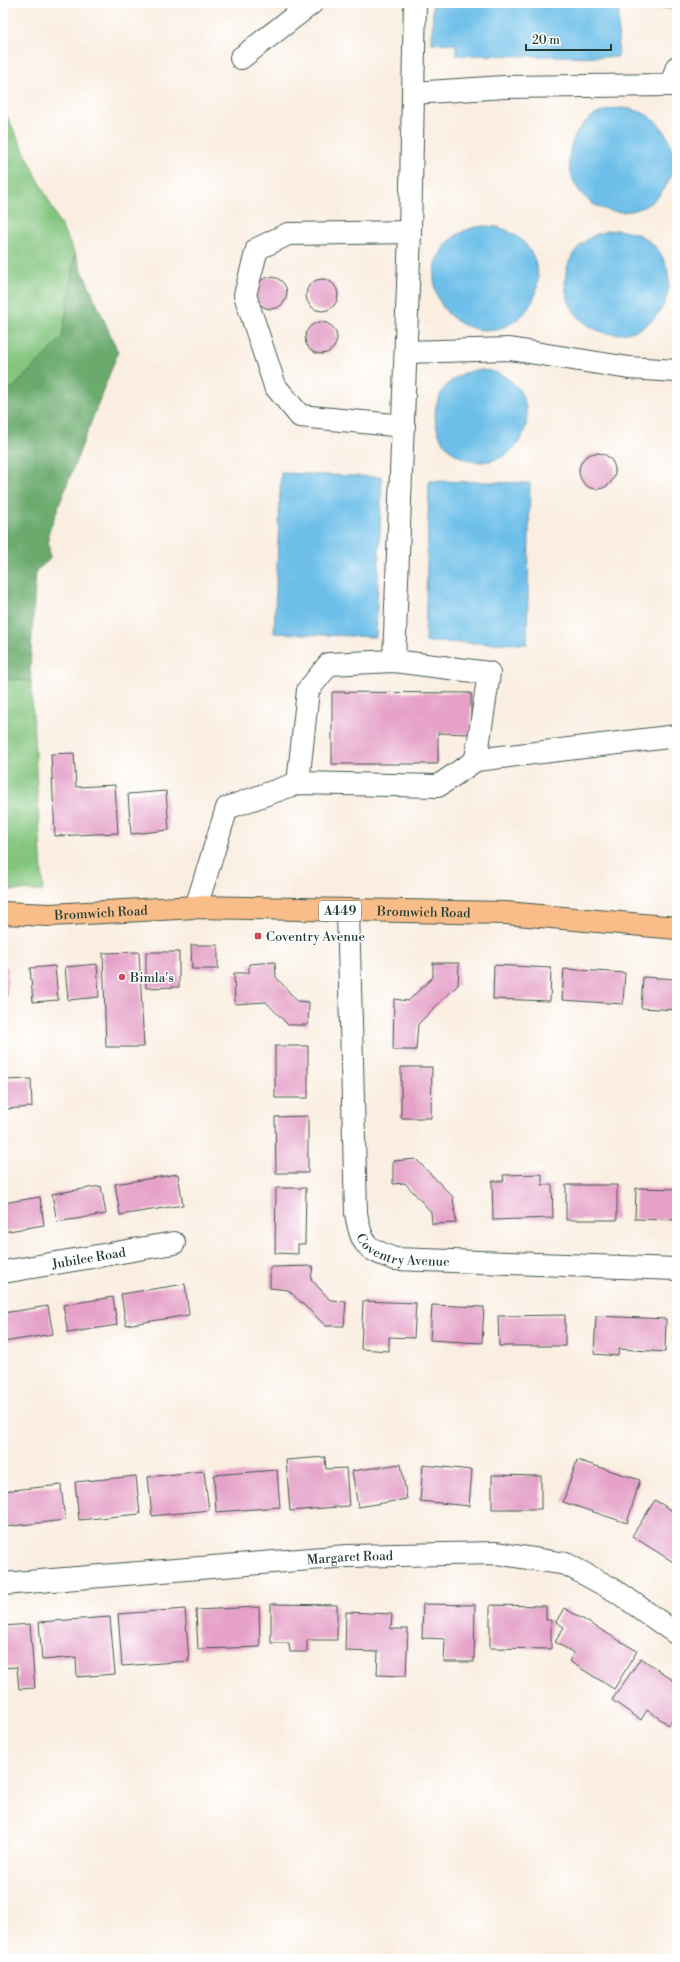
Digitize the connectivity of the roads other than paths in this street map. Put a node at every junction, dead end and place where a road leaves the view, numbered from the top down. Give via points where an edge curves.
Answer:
1 (312, 3) edge
2 (414, 3) edge
3 (241, 58) dead end
4 (677, 67) edge
5 (413, 93) junction
6 (410, 232) junction
7 (406, 352) junction
8 (677, 372) edge
9 (404, 426) junction
10 (394, 661) junction
11 (677, 736) edge
12 (476, 760) junction
13 (298, 783) junction
14 (196, 907) junction
15 (348, 911) junction
16 (3, 913) edge
17 (677, 928) edge
18 (174, 1243) dead end
19 (677, 1269) edge
20 (3, 1272) edge
21 (3, 1584) edge
22 (677, 1634) edge

1 - 3 street
2 - 5 street
4 - 5 street via 671,85 504,86
5 - 6 street
6 - 7 street
6 - 9 street via 288,234 257,249 245,295 275,386 300,416
7 - 8 street via 510,349 629,368
7 - 9 street
9 - 10 street
10 - 12 street via 490,673
10 - 13 street via 330,664 308,690
11 - 12 street
12 - 13 street via 438,786
13 - 14 street via 227,808
14 - 15 main road, Bromwich Road / A449
14 - 16 main road, Bromwich Road / A449 via 50,915
15 - 17 main road, Bromwich Road / A449 via 506,913
15 - 19 street, Coventry Avenue via 356,1213 361,1236 374,1251 395,1259
18 - 20 street, Jubilee Road
21 - 22 street, Margaret Road via 347,1556 496,1553 566,1564 616,1591

